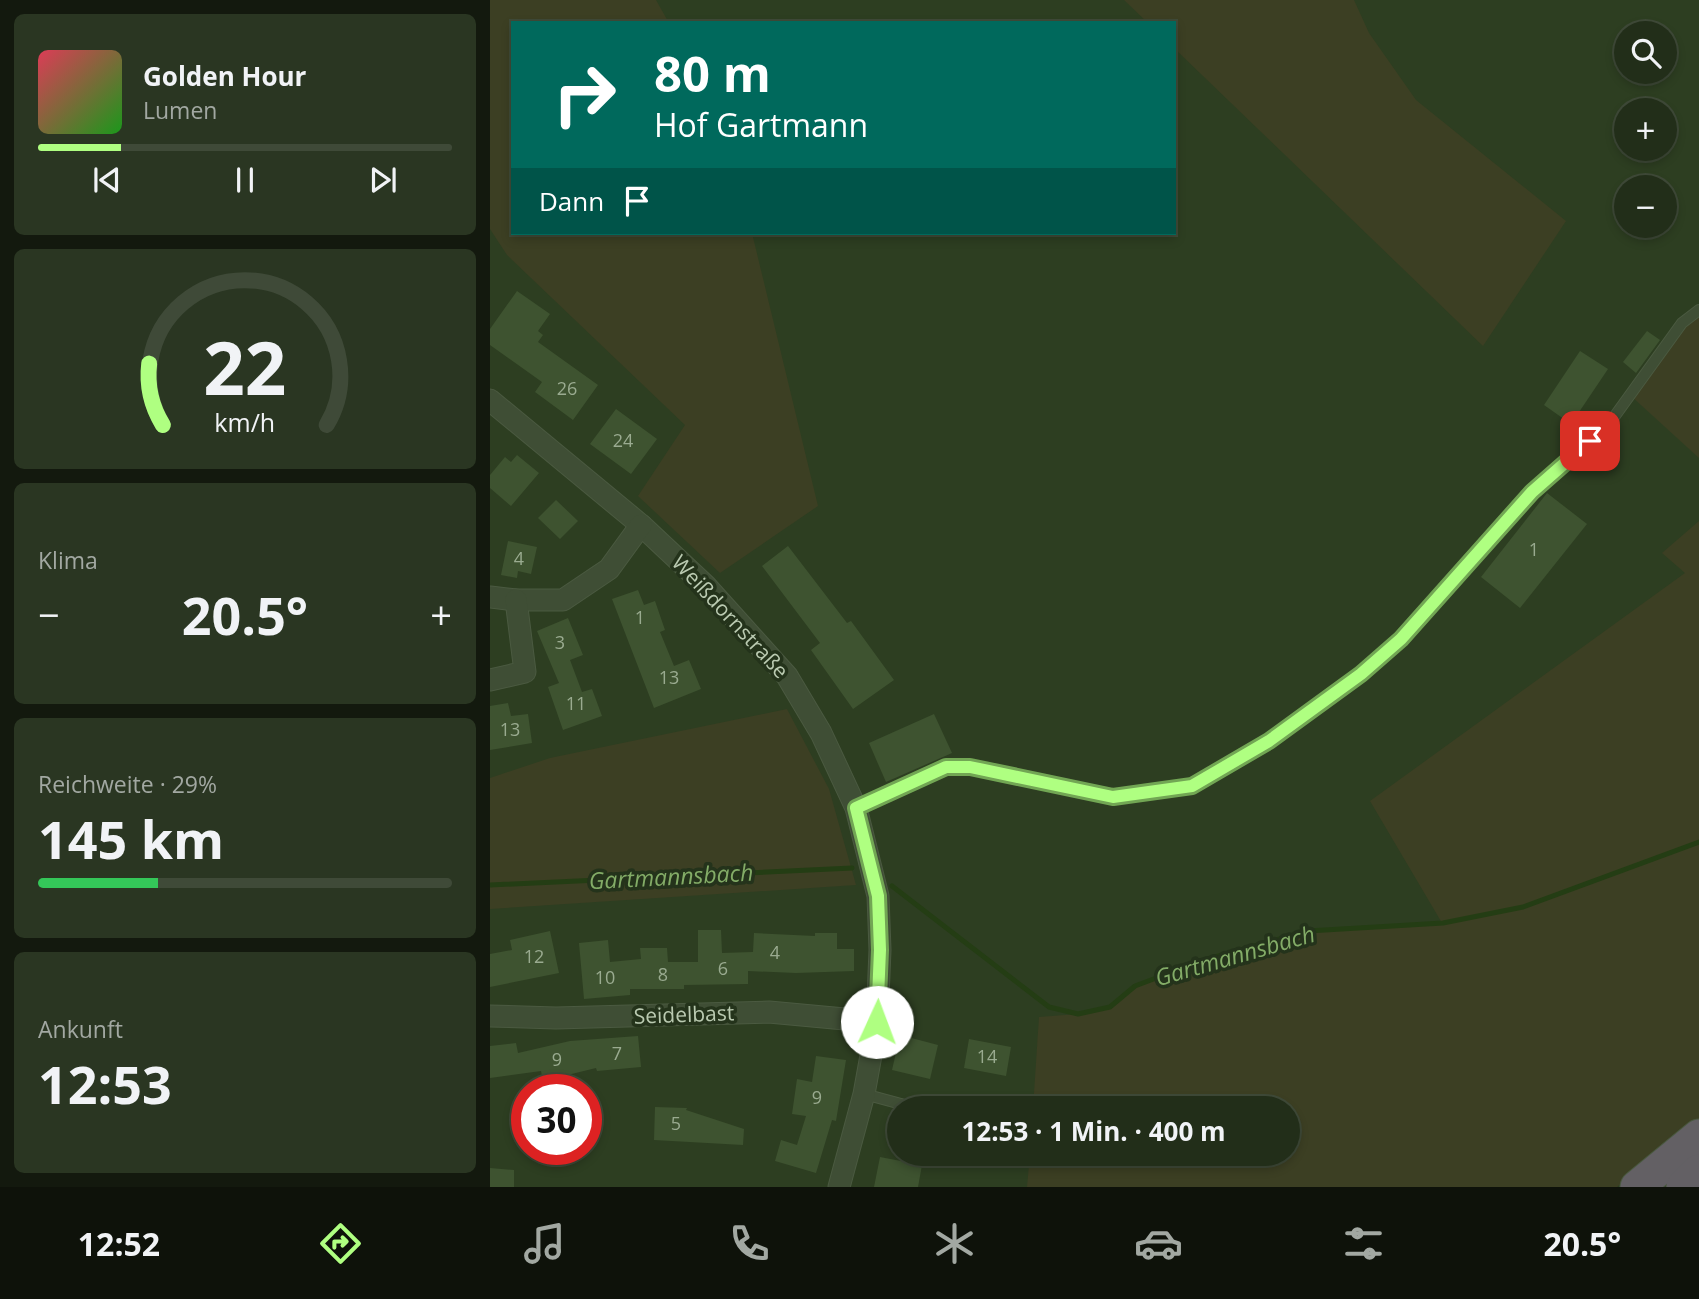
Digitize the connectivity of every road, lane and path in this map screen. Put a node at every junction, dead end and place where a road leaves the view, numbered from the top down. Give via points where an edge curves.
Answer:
1 (1699, 310) edge
2 (490, 400) edge
3 (641, 525) junction
4 (490, 597) edge
5 (516, 600) junction
6 (490, 680) edge
7 (856, 808) junction
8 (490, 1016) edge
9 (877, 1022) junction
10 (864, 1094) junction
11 (887, 1100) edge
12 (1699, 1136) edge
13 (1699, 1163) edge
14 (1699, 1171) edge
15 (839, 1187) edge
16 (1637, 1187) edge
17 (1670, 1187) edge
18 (1683, 1187) edge

1 - 7 lane via 1682,323 1609,424 1532,492 1401,639 1269,741 1192,786 1113,797 970,767 946,767
2 - 3 street, Weißdornstraße
3 - 5 street via 609,569 563,600
3 - 7 street, Weißdornstraße via 706,586 788,676
4 - 5 street
5 - 6 street via 525,671
7 - 9 street, Weißdornstraße via 878,896
8 - 9 street, Seidelbast via 769,1012
9 - 10 street, Weißdornstraße
10 - 11 lane
10 - 15 street, Weißdornstraße
12 - 16 highway
13 - 17 highway
14 - 18 highway

